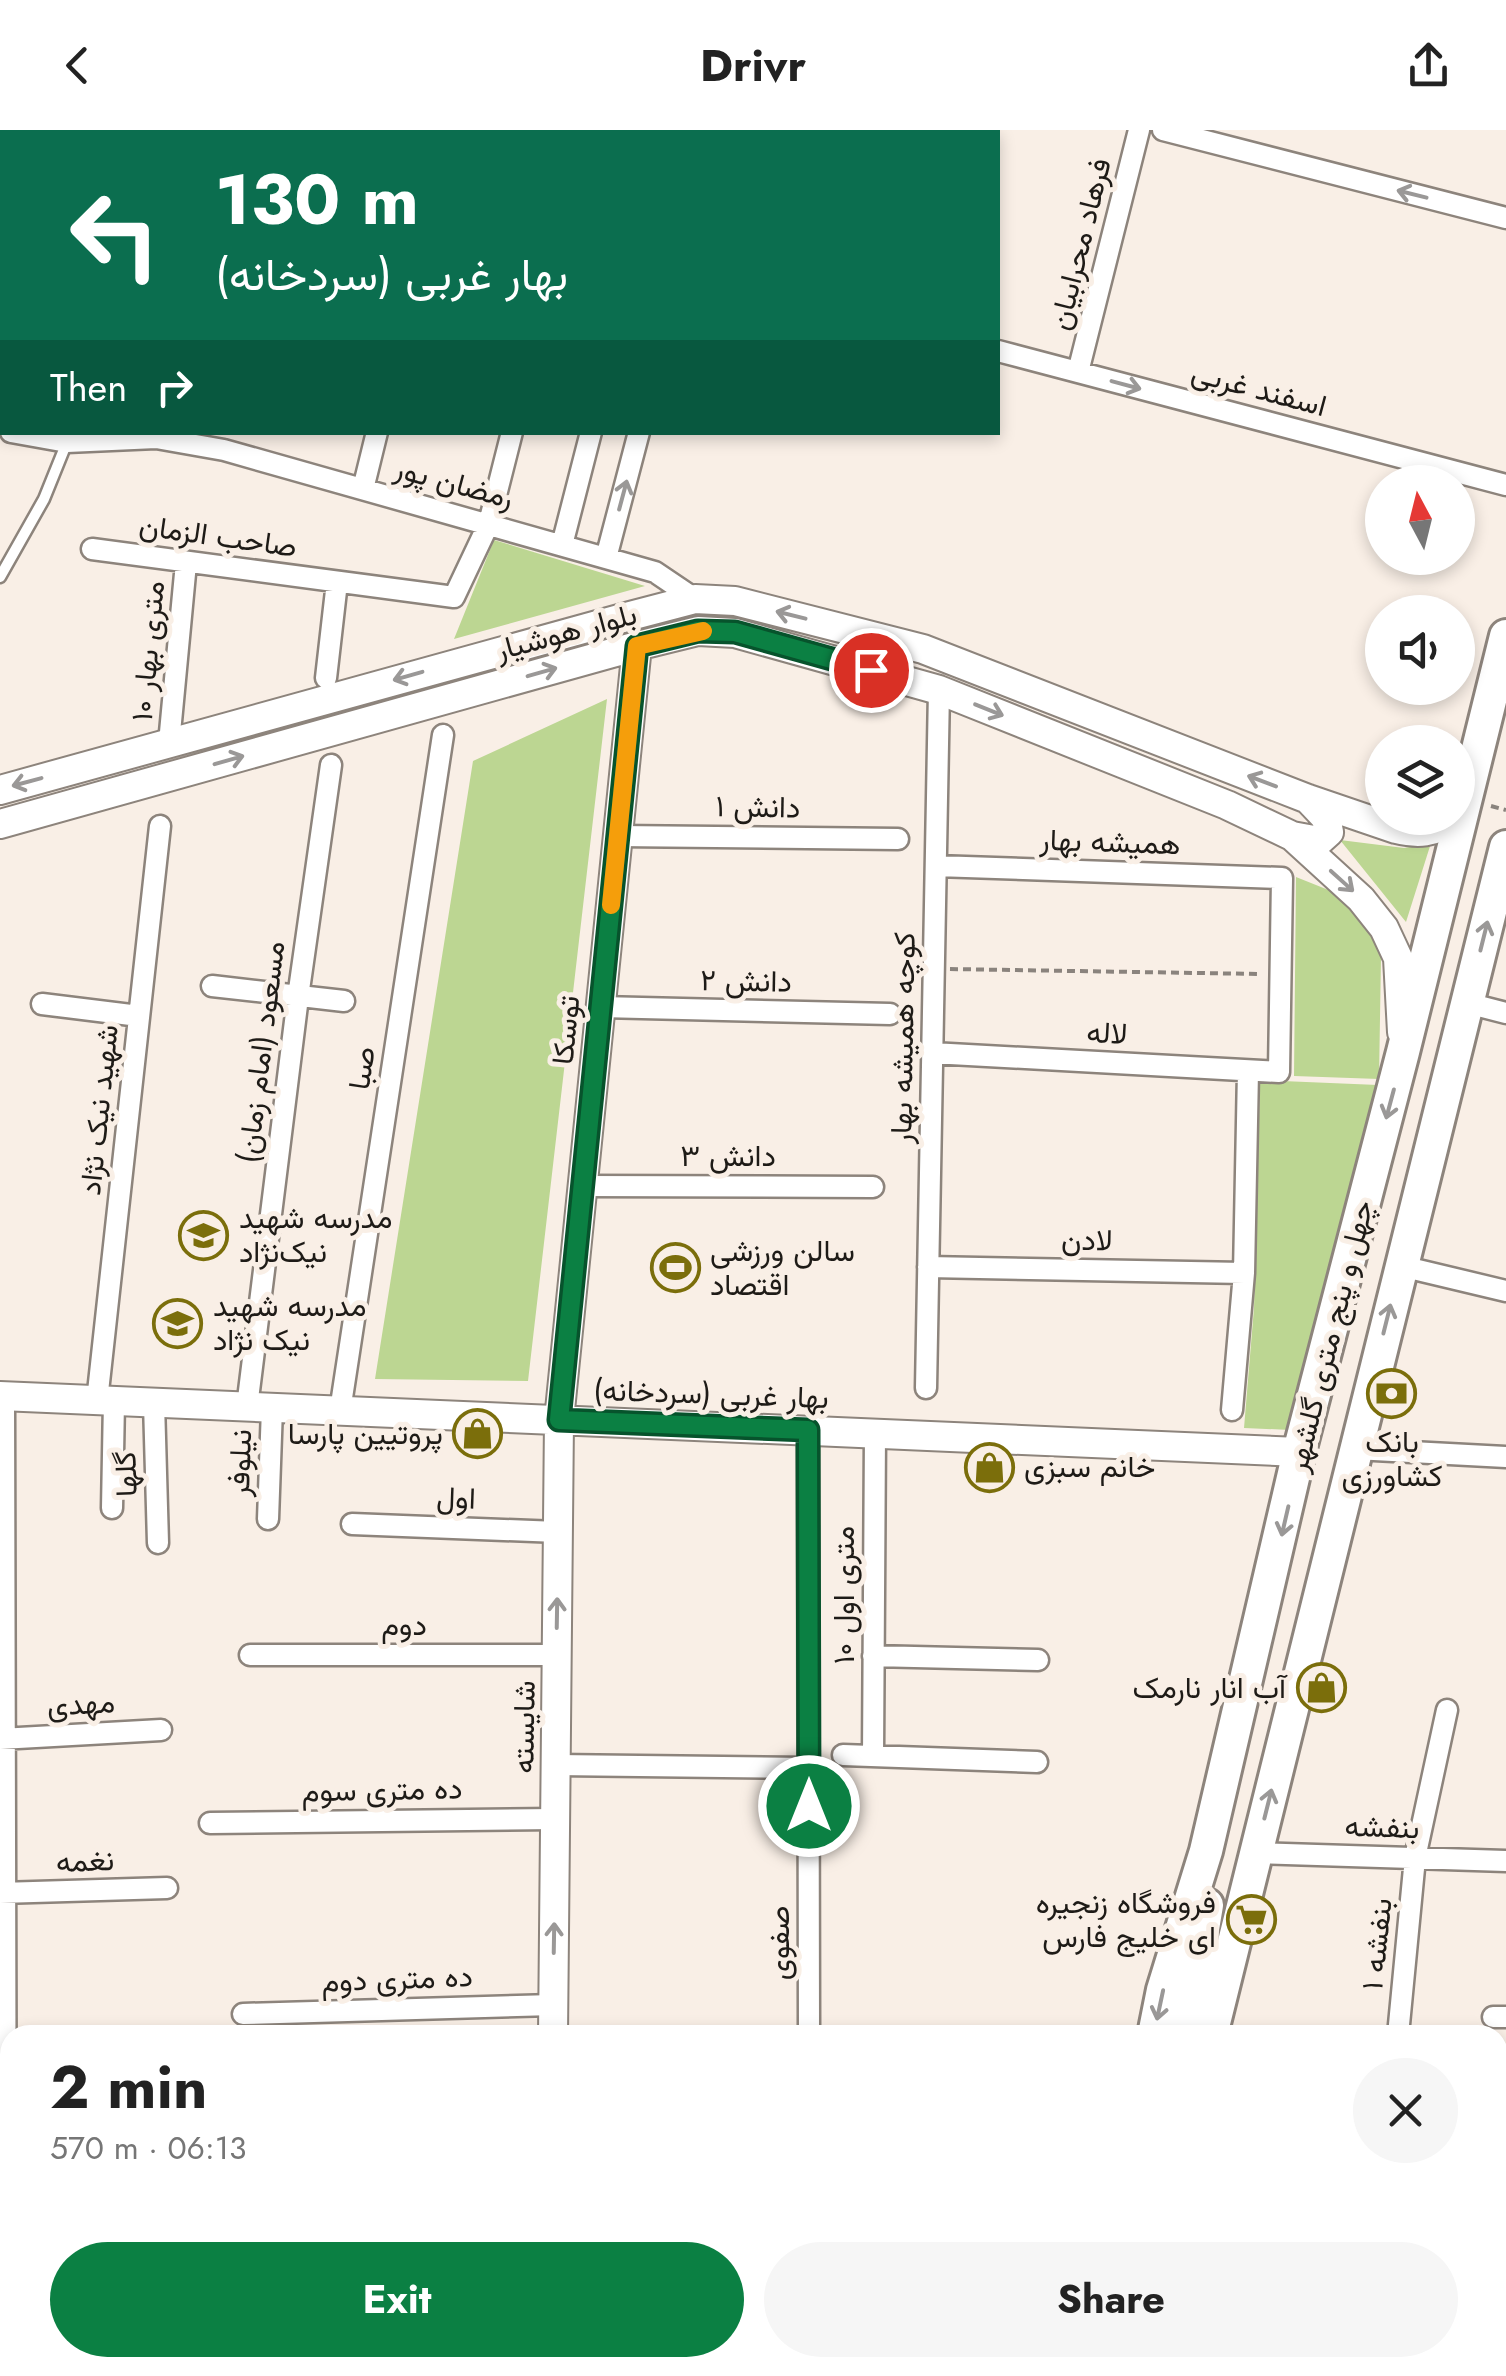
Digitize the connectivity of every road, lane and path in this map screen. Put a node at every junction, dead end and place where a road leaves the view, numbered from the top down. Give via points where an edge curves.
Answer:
1 (1139, 130) edge
2 (1163, 130) edge
3 (1506, 218) edge
4 (1000, 352) edge
5 (1078, 372) junction
6 (28, 435) edge
7 (376, 435) edge
8 (511, 435) edge
9 (591, 435) edge
10 (639, 435) edge
11 (226, 441) edge
12 (67, 442) junction
13 (1506, 485) edge
14 (363, 489) junction
15 (489, 523) junction
16 (562, 545) junction
17 (92, 549) dead end
18 (606, 558) junction
19 (186, 564) junction
20 (0, 577) edge
21 (337, 582) junction
22 (694, 600) junction
23 (1506, 636) edge
24 (637, 646) junction
25 (326, 678) dead end
26 (939, 690) junction
27 (443, 735) dead end
28 (160, 746) junction
29 (1475, 747) edge
30 (331, 764) dead end
31 (84, 766) junction
32 (158, 780) junction
33 (0, 790) edge
34 (90, 799) junction
35 (1308, 800) junction
36 (1365, 818) edge
37 (0, 824) edge
38 (160, 826) dead end
39 (1452, 835) edge
40 (618, 836) junction
41 (1292, 836) junction
42 (898, 839) dead end
43 (1506, 847) edge
44 (936, 866) junction
45 (934, 969) junction
46 (1281, 975) junction
47 (212, 986) dead end
48 (298, 997) junction
49 (344, 1001) dead end
50 (1467, 1003) junction
51 (42, 1004) dead end
52 (601, 1007) junction
53 (1506, 1013) edge
54 (890, 1014) dead end
55 (139, 1016) junction
56 (1404, 1052) junction
57 (932, 1053) junction
58 (1248, 1072) junction
59 (582, 1186) junction
60 (872, 1186) dead end
61 (1400, 1266) junction
62 (928, 1267) junction
63 (1244, 1274) junction
64 (1506, 1290) edge
65 (926, 1388) dead end
66 (2, 1397) edge
67 (105, 1401) junction
68 (154, 1403) junction
69 (259, 1408) junction
70 (1232, 1410) dead end
71 (340, 1411) junction
72 (559, 1420) junction
73 (808, 1430) junction
74 (875, 1434) junction
75 (1355, 1449) junction
76 (1299, 1452) junction
77 (1506, 1457) edge
78 (112, 1508) dead end
79 (268, 1520) dead end
80 (352, 1524) dead end
81 (558, 1532) junction
82 (158, 1543) dead end
83 (2, 1577) edge
84 (250, 1655) dead end
85 (557, 1656) junction
86 (874, 1656) junction
87 (1038, 1660) dead end
88 (1448, 1710) dead end
89 (160, 1730) dead end
90 (3, 1739) edge
91 (843, 1756) dead end
92 (872, 1756) junction
93 (1037, 1762) dead end
94 (556, 1765) junction
95 (808, 1768) junction
96 (555, 1819) junction
97 (210, 1823) dead end
98 (1206, 1851) junction
99 (1255, 1853) junction
100 (1416, 1858) junction
101 (1506, 1861) edge
102 (167, 1888) dead end
103 (3, 1893) edge
104 (553, 2005) junction
105 (243, 2014) dead end
106 (5, 2025) edge
107 (553, 2025) edge
108 (809, 2025) edge
109 (1156, 2025) edge
110 (1186, 2025) edge
111 (1216, 2025) edge
112 (1399, 2025) edge

1 - 5 street, فرهاد محرابیان
3 -> 2 street
4 - 5 street, اسفند غربی
5 -> 13 street, اسفند غربی
6 - 12 street, رمضان پور
7 - 14 street
8 - 15 street
9 - 16 street
18 -> 10 street
11 - 12 street, رمضان پور
11 - 14 street, رمضان پور
12 - 20 lane
14 - 15 street, رمضان پور
15 - 16 street, رمضان پور
15 - 21 street, صاحب الزمان via 454,598
16 - 18 street, رمضان پور
17 - 19 street, صاحب الزمان
18 - 22 street, رمضان پور via 655,572
19 - 21 street, صاحب الزمان
19 - 28 street, ۱۰ متری بهار
21 - 25 street
22 -> 28 main road, بلوار هوشیار
35 -> 22 main road, بلوار هوشیار via 923,648 736,600
23 - 29 main road, چهل و پنج متری گلشهر
24 - 26 main road, بلوار هوشیار via 698,631 735,632
32 -> 24 main road, بلوار هوشیار
24 - 40 main road, توسکا
26 -> 41 main road, بلوار هوشیار
26 - 44 street, کوچه همیشه بهار
27 - 71 street, صبا
28 - 31 main road, بلوار هوشیار
28 - 32 main road via 145,769
30 - 48 street, مسعود (امام زمان)
31 -> 33 main road, بلوار هوشیار
31 - 34 main road via 94,782
32 - 34 main road, بلوار هوشیار
34 - 37 main road, بلوار هوشیار
35 - 36 main road, بلوار هوشیار
35 - 41 main road via 1326,818 1329,832 1319,841
38 - 55 street, شهید نیک نژاد
39 - 56 main road, چهل و پنج متری گلشهر
40 - 42 street, دانش ۱
40 - 52 main road, توسکا
41 -> 56 main road, بلوار هوشیار via 1384,928 1398,958
50 -> 43 main road, چهل و پنج متری گلشهر
44 - 45 street, کوچه همیشه بهار
44 - 46 street, همیشه بهار via 1282,878
45 - 46 path
45 - 57 street, کوچه همیشه بهار
46 - 58 street, لاله via 1279,1072
47 - 48 street
48 - 49 street
48 - 69 street, مسعود (امام زمان)
50 - 53 street
50 - 61 main road, چهل و پنج متری گلشهر
51 - 55 street
52 - 54 street, دانش ۲
52 - 59 main road, توسکا
55 - 67 street, شهید نیک نژاد
56 -> 76 main road, چهل و پنج متری گلشهر
57 - 58 street, لاله
57 - 62 street, کوچه همیشه بهار
58 - 63 street
59 - 60 street, دانش ۳
59 - 72 main road, توسکا
61 - 64 street
75 -> 61 main road, چهل و پنج متری گلشهر
62 - 63 street, لادن
62 - 65 street, کوچه همیشه بهار
63 - 70 street
66 - 67 main road, بهار غربی (سردخانه)
66 - 83 street
67 - 68 main road, بهار غربی (سردخانه)
67 - 78 street, شهید نیک نژاد
68 - 69 main road, بهار غربی (سردخانه)
68 - 82 street, گلها
69 - 71 main road, بهار غربی (سردخانه)
69 - 79 street, نیلوفر
71 - 72 main road, بهار غربی (سردخانه)
72 - 73 main road, بهار غربی (سردخانه)
72 - 81 main road, شایسته
73 - 74 main road, بهار غربی (سردخانه)
73 - 95 street, صفوی
74 - 76 main road, بهار غربی (سردخانه)
74 - 86 street, ۱۰ متری اول
75 - 77 street
99 -> 75 main road, چهل و پنج متری گلشهر
76 -> 98 main road, چهل و پنج متری گلشهر
80 - 81 street, اول
85 -> 81 main road, شایسته
83 - 90 street
84 - 85 street, دوم
85 - 94 main road, شایسته
86 - 87 street
86 - 92 street, ۱۰ متری اول
88 - 100 street, بنفشه ۱
89 - 90 street, مهدی
90 - 103 street
91 - 92 street
92 - 93 street
94 - 95 street
94 - 96 main road, شایسته
95 - 108 street, صفوی
96 - 97 street, ده متری سوم
104 -> 96 main road, شایسته
98 -> 109 main road, چهل و پنج متری گلشهر
98 - 110 main road via 1208,1901
99 - 100 street, بنفشه
99 - 111 main road, چهل و پنج متری گلشهر
100 - 101 street, بنفشه
100 - 112 street, بنفشه ۱
102 - 103 street, نغمه
103 - 106 street
104 - 105 street, ده متری دوم
104 - 107 main road, شایسته

